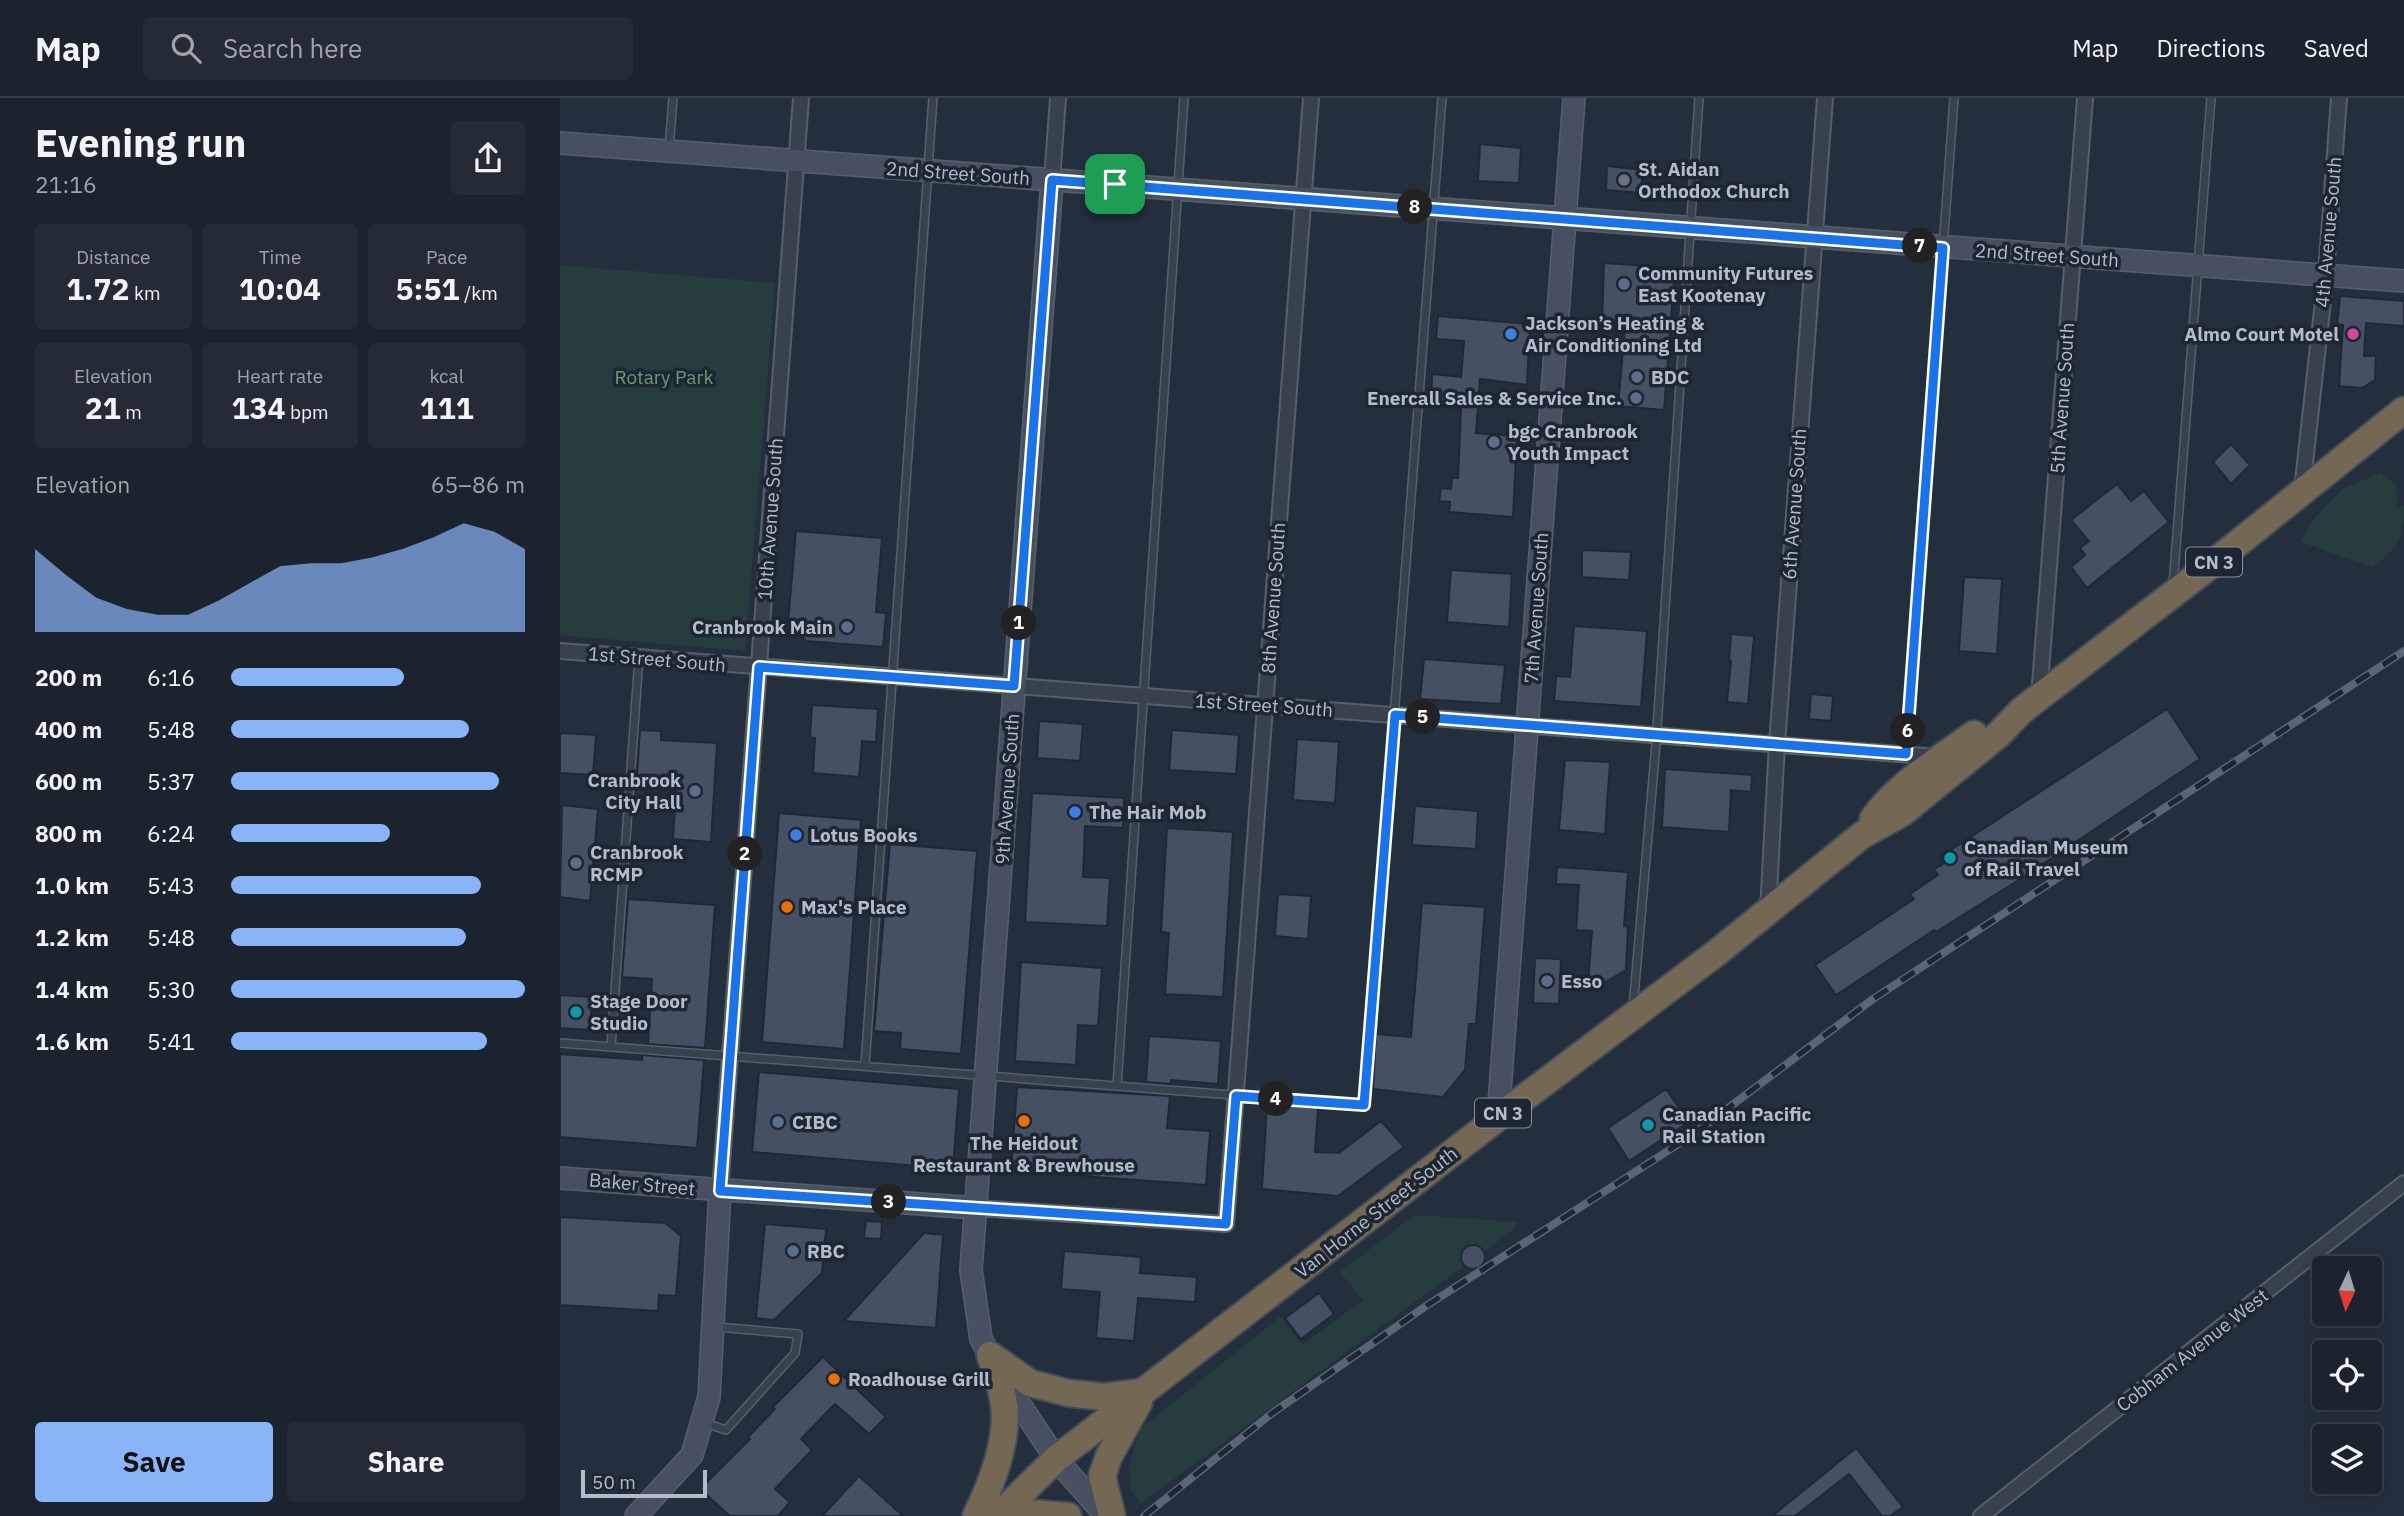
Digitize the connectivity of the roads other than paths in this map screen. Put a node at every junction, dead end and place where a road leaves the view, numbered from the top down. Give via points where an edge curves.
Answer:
1 (673, 98) edge
2 (801, 98) edge
3 (933, 98) edge
4 (1058, 98) edge
5 (1184, 98) edge
6 (1311, 98) edge
7 (1443, 98) edge
8 (1574, 98) edge
9 (1699, 98) edge
10 (1825, 98) edge
11 (1954, 98) edge
12 (2085, 98) edge
13 (2211, 98) edge
14 (2339, 98) edge
15 (560, 143) edge
16 (669, 151) junction
17 (797, 161) junction
18 (928, 170) junction
19 (1052, 180) junction
20 (1178, 189) junction
21 (1304, 199) junction
22 (1434, 209) junction
23 (1565, 219) junction
24 (1691, 229) junction
25 (1813, 238) junction
26 (1943, 248) junction
27 (2073, 258) junction
28 (2197, 266) junction
29 (2326, 274) junction
30 (2404, 281) edge
31 (2404, 410) edge
32 (2302, 491) junction
33 (2173, 594) junction
34 (560, 651) edge
35 (639, 657) junction
36 (759, 667) junction
37 (892, 677) junction
38 (1014, 686) junction
39 (1143, 696) junction
40 (2030, 704) junction
41 (1265, 705) junction
42 (1395, 715) junction
43 (1527, 725) junction
44 (1657, 735) junction
45 (1777, 744) junction
46 (1906, 754) junction
47 (1955, 759) junction
48 (1768, 911) junction
49 (1632, 1018) junction
50 (560, 1043) edge
51 (611, 1047) junction
52 (730, 1056) junction
53 (865, 1066) junction
54 (986, 1076) junction
55 (1117, 1086) junction
56 (1236, 1096) junction
57 (1498, 1117) junction
58 (560, 1178) edge
59 (2404, 1183) edge
60 (720, 1191) junction
61 (976, 1208) junction
62 (1226, 1224) joint
63 (713, 1327) junction
64 (990, 1355) junction
65 (1144, 1391) junction
66 (702, 1422) junction
67 (1056, 1459) junction
68 (636, 1516) edge
69 (976, 1516) edge
70 (998, 1516) edge
71 (1006, 1516) edge
72 (1068, 1516) edge
73 (1106, 1516) edge
74 (1112, 1516) edge
75 (1981, 1516) edge

1 - 16 lane
2 - 17 street, 10th Avenue South
3 - 18 lane
4 - 19 street, 9th Avenue South
5 - 20 lane
6 - 21 street, 8th Avenue South
7 - 22 lane
8 - 23 street, 7th Avenue South
9 - 24 lane
10 - 25 street, 6th Avenue South
11 - 26 lane
12 - 27 street, 5th Avenue South
13 - 28 lane
14 - 29 street, 4th Avenue South
15 - 16 street, 2nd Street South
16 - 17 street, 2nd Street South
17 - 18 street, 2nd Street South
17 - 36 street, 10th Avenue South
18 - 19 street, 2nd Street South
18 - 37 lane
19 - 20 street, 2nd Street South
19 - 38 street, 9th Avenue South
20 - 21 street, 2nd Street South
20 - 39 lane
21 - 22 street, 2nd Street South
21 - 41 street, 8th Avenue South
22 - 23 street, 2nd Street South
22 - 42 lane
23 - 24 street, 2nd Street South
23 - 43 street, 7th Avenue South
24 - 25 street, 2nd Street South
24 - 44 lane
25 - 26 street, 2nd Street South
25 - 45 street, 6th Avenue South
26 - 27 street, 2nd Street South
26 - 46 lane
27 - 28 street, 2nd Street South
27 - 40 street, 5th Avenue South
28 - 29 street, 2nd Street South
28 - 33 lane
29 - 30 street, 2nd Street South
29 - 32 street, 4th Avenue South
31 - 32 highway, Van Horne Street South / CN 3
32 - 33 highway, Van Horne Street South / CN 3
33 - 40 highway, Van Horne Street South / CN 3
34 - 35 street, 1st Street South
35 - 36 street, 1st Street South
35 - 51 lane
36 - 37 street, 1st Street South
36 - 52 street, 10th Avenue South
37 - 38 street, 1st Street South
37 - 53 lane
38 - 39 street, 1st Street South
38 - 54 street, 9th Avenue South
39 - 41 street, 1st Street South
39 - 55 lane
40 - 47 highway, Van Horne Street South / CN 3
41 - 42 street, 1st Street South
41 - 56 street, 8th Avenue South
42 - 43 street, 1st Street South
42 - 56 lane via 1364,1105
43 - 44 street, 1st Street South
43 - 57 street, 7th Avenue South
44 - 45 street, 1st Street South
44 - 49 lane
45 - 46 street, 1st Street South
45 - 48 street, 6th Avenue South
46 - 47 street, 1st Street South
47 - 48 highway, Van Horne Street South / CN 3 via 1902,813 1862,835
48 - 49 highway, Van Horne Street South / CN 3
49 - 57 highway, Van Horne Street South / CN 3
50 - 51 lane
51 - 52 lane
52 - 53 lane
52 - 60 street, 10th Avenue South
53 - 54 lane
54 - 55 lane
54 - 61 street, 9th Avenue South
55 - 56 lane
56 - 62 street, 8th Avenue South
57 - 65 highway, Van Horne Street South / CN 3
58 - 60 street, Baker Street
59 - 75 street, Cobham Avenue West
60 - 61 street, Baker Street
60 - 63 street
61 - 62 street, Baker Street
61 - 64 street, 9th Avenue South via 971,1270 981,1339
63 - 66 street via 709,1397
63 - 66 lane via 798,1334 795,1353 726,1430
64 - 65 highway via 1030,1383 1068,1393 1104,1397
64 - 67 street, 9th Avenue South
64 - 69 highway via 1004,1400 1004,1428
65 - 67 highway, Van Horne Street South / CN 3
65 - 74 highway via 1102,1475
66 - 68 street via 692,1455
67 - 70 highway, CN 3
67 - 73 street, 9th Avenue South
71 - 72 highway via 1014,1512

